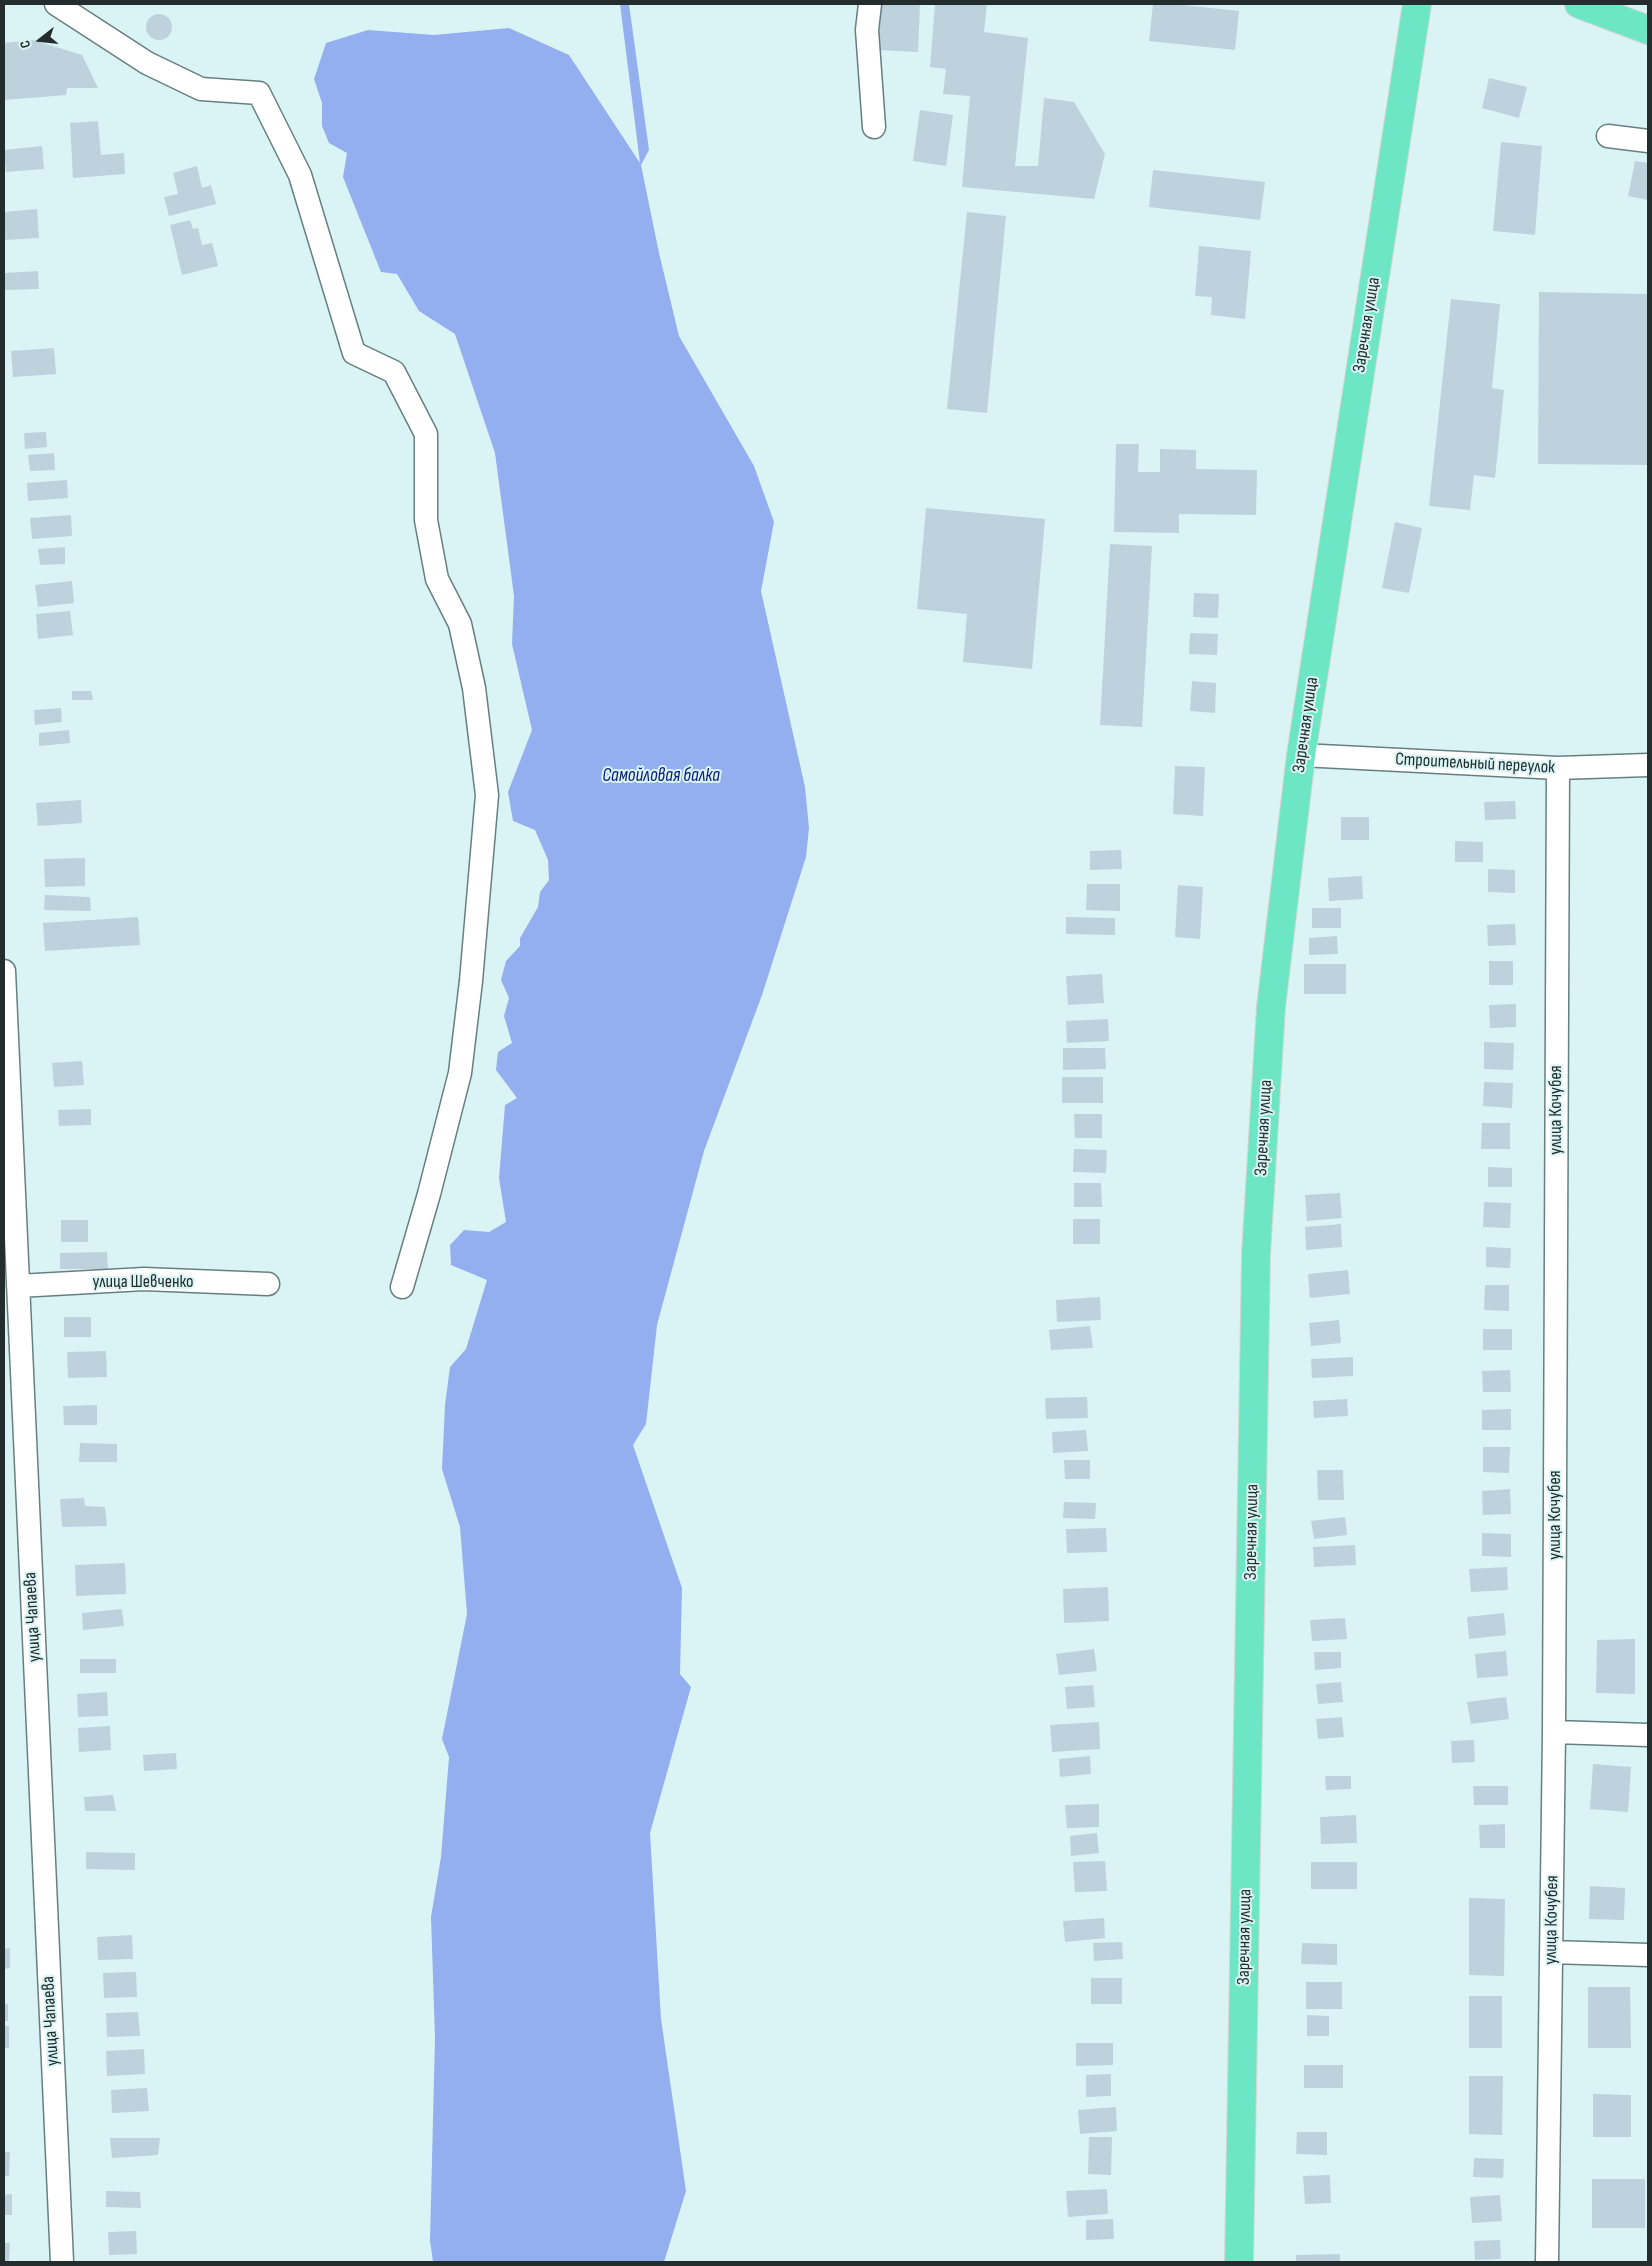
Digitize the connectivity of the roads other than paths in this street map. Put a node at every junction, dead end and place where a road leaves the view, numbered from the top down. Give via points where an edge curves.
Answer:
1 (56, 4) edge
2 (870, 4) edge
3 (1417, 4) edge
4 (1580, 4) edge
5 (1648, 30) edge
6 (874, 127) dead end
7 (1608, 136) dead end
8 (1648, 141) edge
9 (1301, 755) junction
10 (1648, 765) edge
11 (1558, 768) junction
12 (4, 971) edge
13 (268, 1284) dead end
14 (18, 1286) junction
15 (402, 1287) dead end
16 (12, 1341) edge
17 (1554, 1732) junction
18 (1648, 1735) edge
19 (1552, 1952) junction
20 (1648, 1954) edge
21 (62, 2262) edge
22 (1239, 2262) edge
23 (1548, 2262) edge

1 - 15 street via 147,63 201,88 259,93 300,175 354,353 394,372 426,434 426,520 437,579 460,624 474,688 487,795 460,1073
2 - 6 street via 867,30
3 - 9 main road, Заречная улица
4 - 5 main road
7 - 8 street
9 - 11 street, Строительный переулок
9 - 22 main road, Заречная улица via 1271,1007 1256,1254
10 - 11 street, Строительный переулок
11 - 17 street, улица Кочубея
12 - 14 street, улица Чапаева
13 - 14 street, улица Шевченко via 144,1279
14 - 16 street, улица Чапаева
16 - 21 street, улица Чапаева
17 - 18 street
17 - 19 street, улица Кочубея
19 - 20 street
19 - 23 street, улица Кочубея

